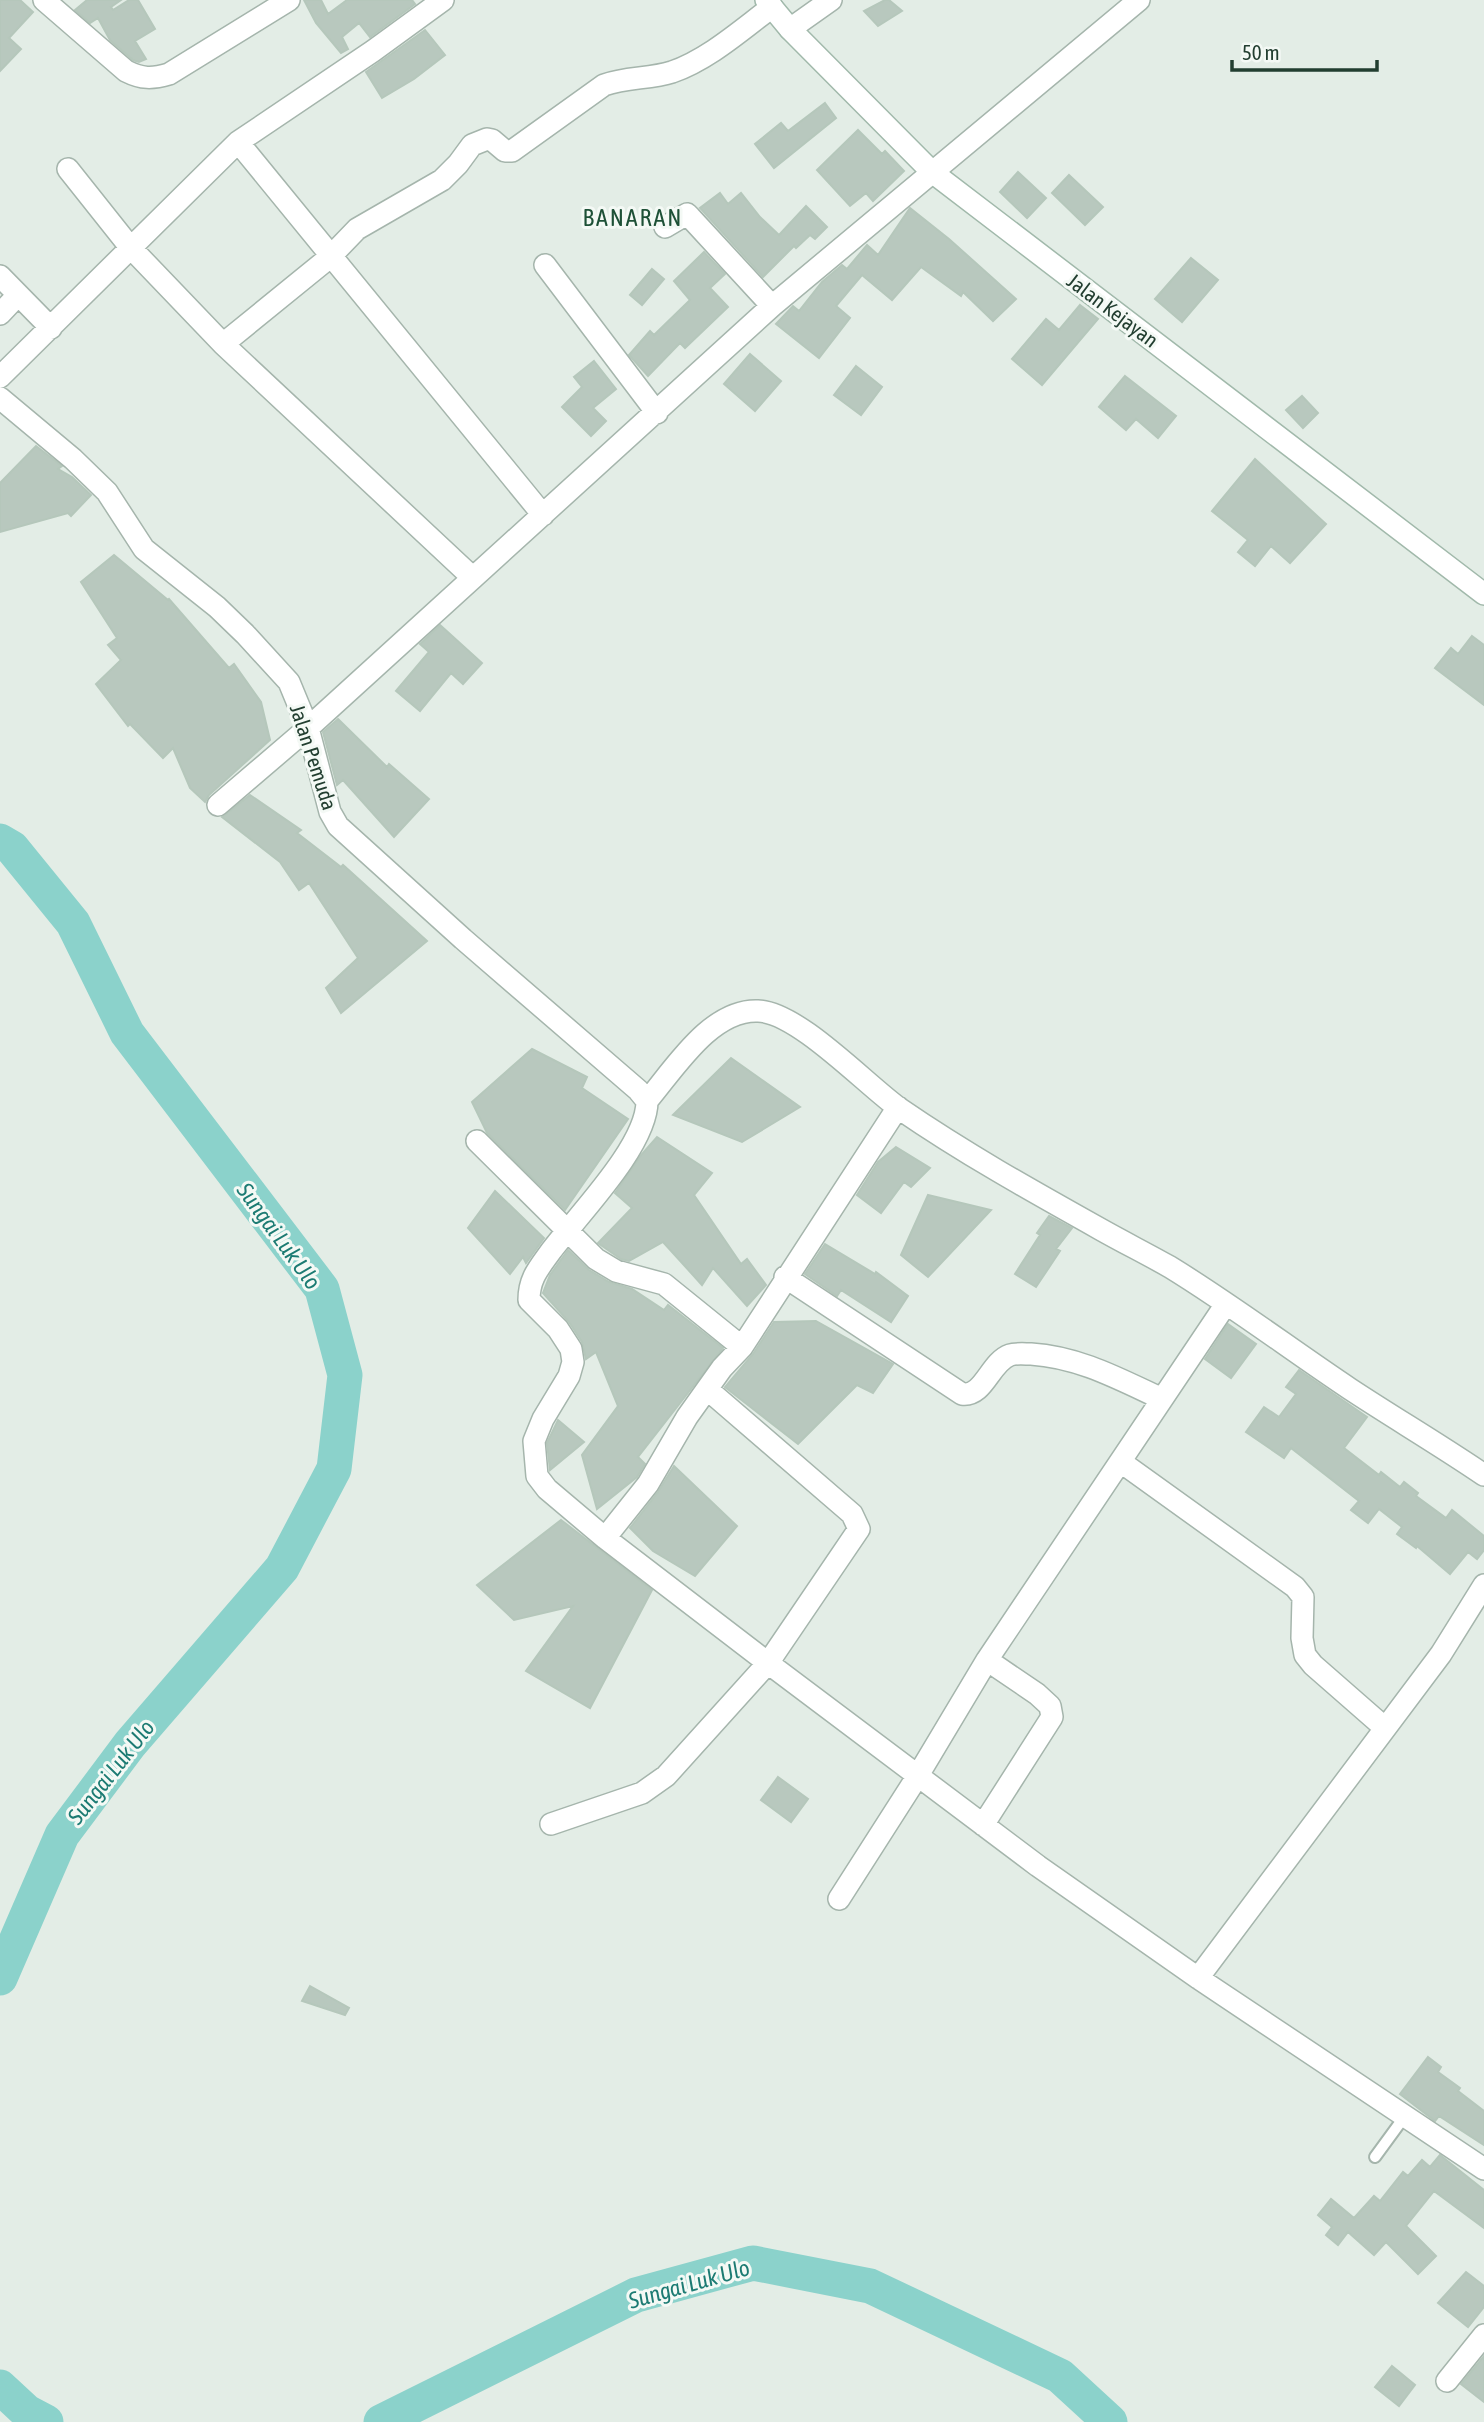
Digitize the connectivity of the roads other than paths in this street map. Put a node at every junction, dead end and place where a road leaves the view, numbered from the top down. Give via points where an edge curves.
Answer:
1 (44, 0) edge
2 (289, 0) edge
3 (443, 0) edge
4 (831, 0) edge
5 (1139, 0) edge
6 (769, 4) edge
7 (790, 29) junction
8 (238, 142) junction
9 (68, 169) dead end
10 (932, 172) junction
11 (665, 227) dead end
12 (130, 247) junction
13 (330, 257) junction
14 (545, 265) dead end
15 (0, 275) edge
16 (18, 295) junction
17 (772, 306) junction
18 (0, 314) edge
19 (57, 322) junction
20 (223, 344) junction
21 (0, 377) edge
22 (0, 398) edge
23 (657, 413) junction
24 (543, 515) junction
25 (473, 578) junction
26 (1484, 594) edge
27 (308, 728) junction
28 (218, 805) dead end
29 (647, 1101) junction
30 (898, 1107) junction
31 (477, 1141) dead end
32 (566, 1229) junction
33 (785, 1277) junction
34 (1226, 1304) junction
35 (742, 1347) junction
36 (707, 1389) junction
37 (1162, 1399) junction
38 (1121, 1462) junction
39 (1484, 1475) edge
40 (604, 1538) junction
41 (1484, 1585) edge
42 (987, 1660) junction
43 (768, 1663) junction
44 (1385, 1728) junction
45 (918, 1777) junction
46 (551, 1824) dead end
47 (983, 1825) junction
48 (839, 1899) dead end
49 (1198, 1978) junction
50 (1405, 2116) junction
51 (1375, 2157) dead end
52 (1484, 2169) edge
53 (1484, 2335) edge
54 (1447, 2381) dead end

1 - 2 street via 126,71 152,79 169,74
3 - 8 street
4 - 7 street
5 - 10 street
6 - 7 street, Jalan Kejayan
6 - 13 street via 692,63 654,77 604,85 512,151 487,139 472,145 442,180 357,229
7 - 10 street, Jalan Kejayan
8 - 12 street
8 - 13 street
9 - 12 street
10 - 17 street
10 - 26 street, Jalan Kejayan
11 - 17 street via 687,214
12 - 19 street
12 - 20 street
13 - 20 street
13 - 24 street
14 - 23 street
15 - 16 street
16 - 18 street
16 - 19 street
17 - 23 street
19 - 21 street
20 - 25 street
22 - 27 street, Jalan Pemuda via 107,492 144,549 245,634 289,682
23 - 24 street
24 - 25 street
25 - 27 street
27 - 28 street
27 - 29 street, Jalan Pemuda via 330,812 338,825
29 - 30 street via 718,1022 738,1012 760,1011 799,1027
29 - 32 street via 634,1141 598,1194
30 - 33 street
30 - 34 street via 1015,1182 1170,1267
31 - 32 street
32 - 35 street via 606,1266 664,1284
32 - 40 street via 529,1284 529,1300 558,1329 571,1349 573,1362 534,1441 534,1462 547,1489
33 - 35 street
33 - 37 street via 962,1394 976,1390 1009,1355 1023,1354 1053,1355 1091,1365
34 - 37 street
34 - 39 street
35 - 36 street
36 - 40 street via 648,1484
36 - 43 street via 852,1514 859,1529
37 - 38 street
38 - 42 street
38 - 44 street via 1295,1587 1303,1597 1305,1655
40 - 43 street
41 - 44 street via 1441,1654
42 - 45 street
42 - 47 street via 1037,1694 1050,1706 1052,1717
43 - 45 street
43 - 46 street via 666,1776 642,1793
44 - 49 street
45 - 47 street
45 - 48 street
47 - 49 street
49 - 50 street
50 - 51 lane
50 - 52 street
53 - 54 street

